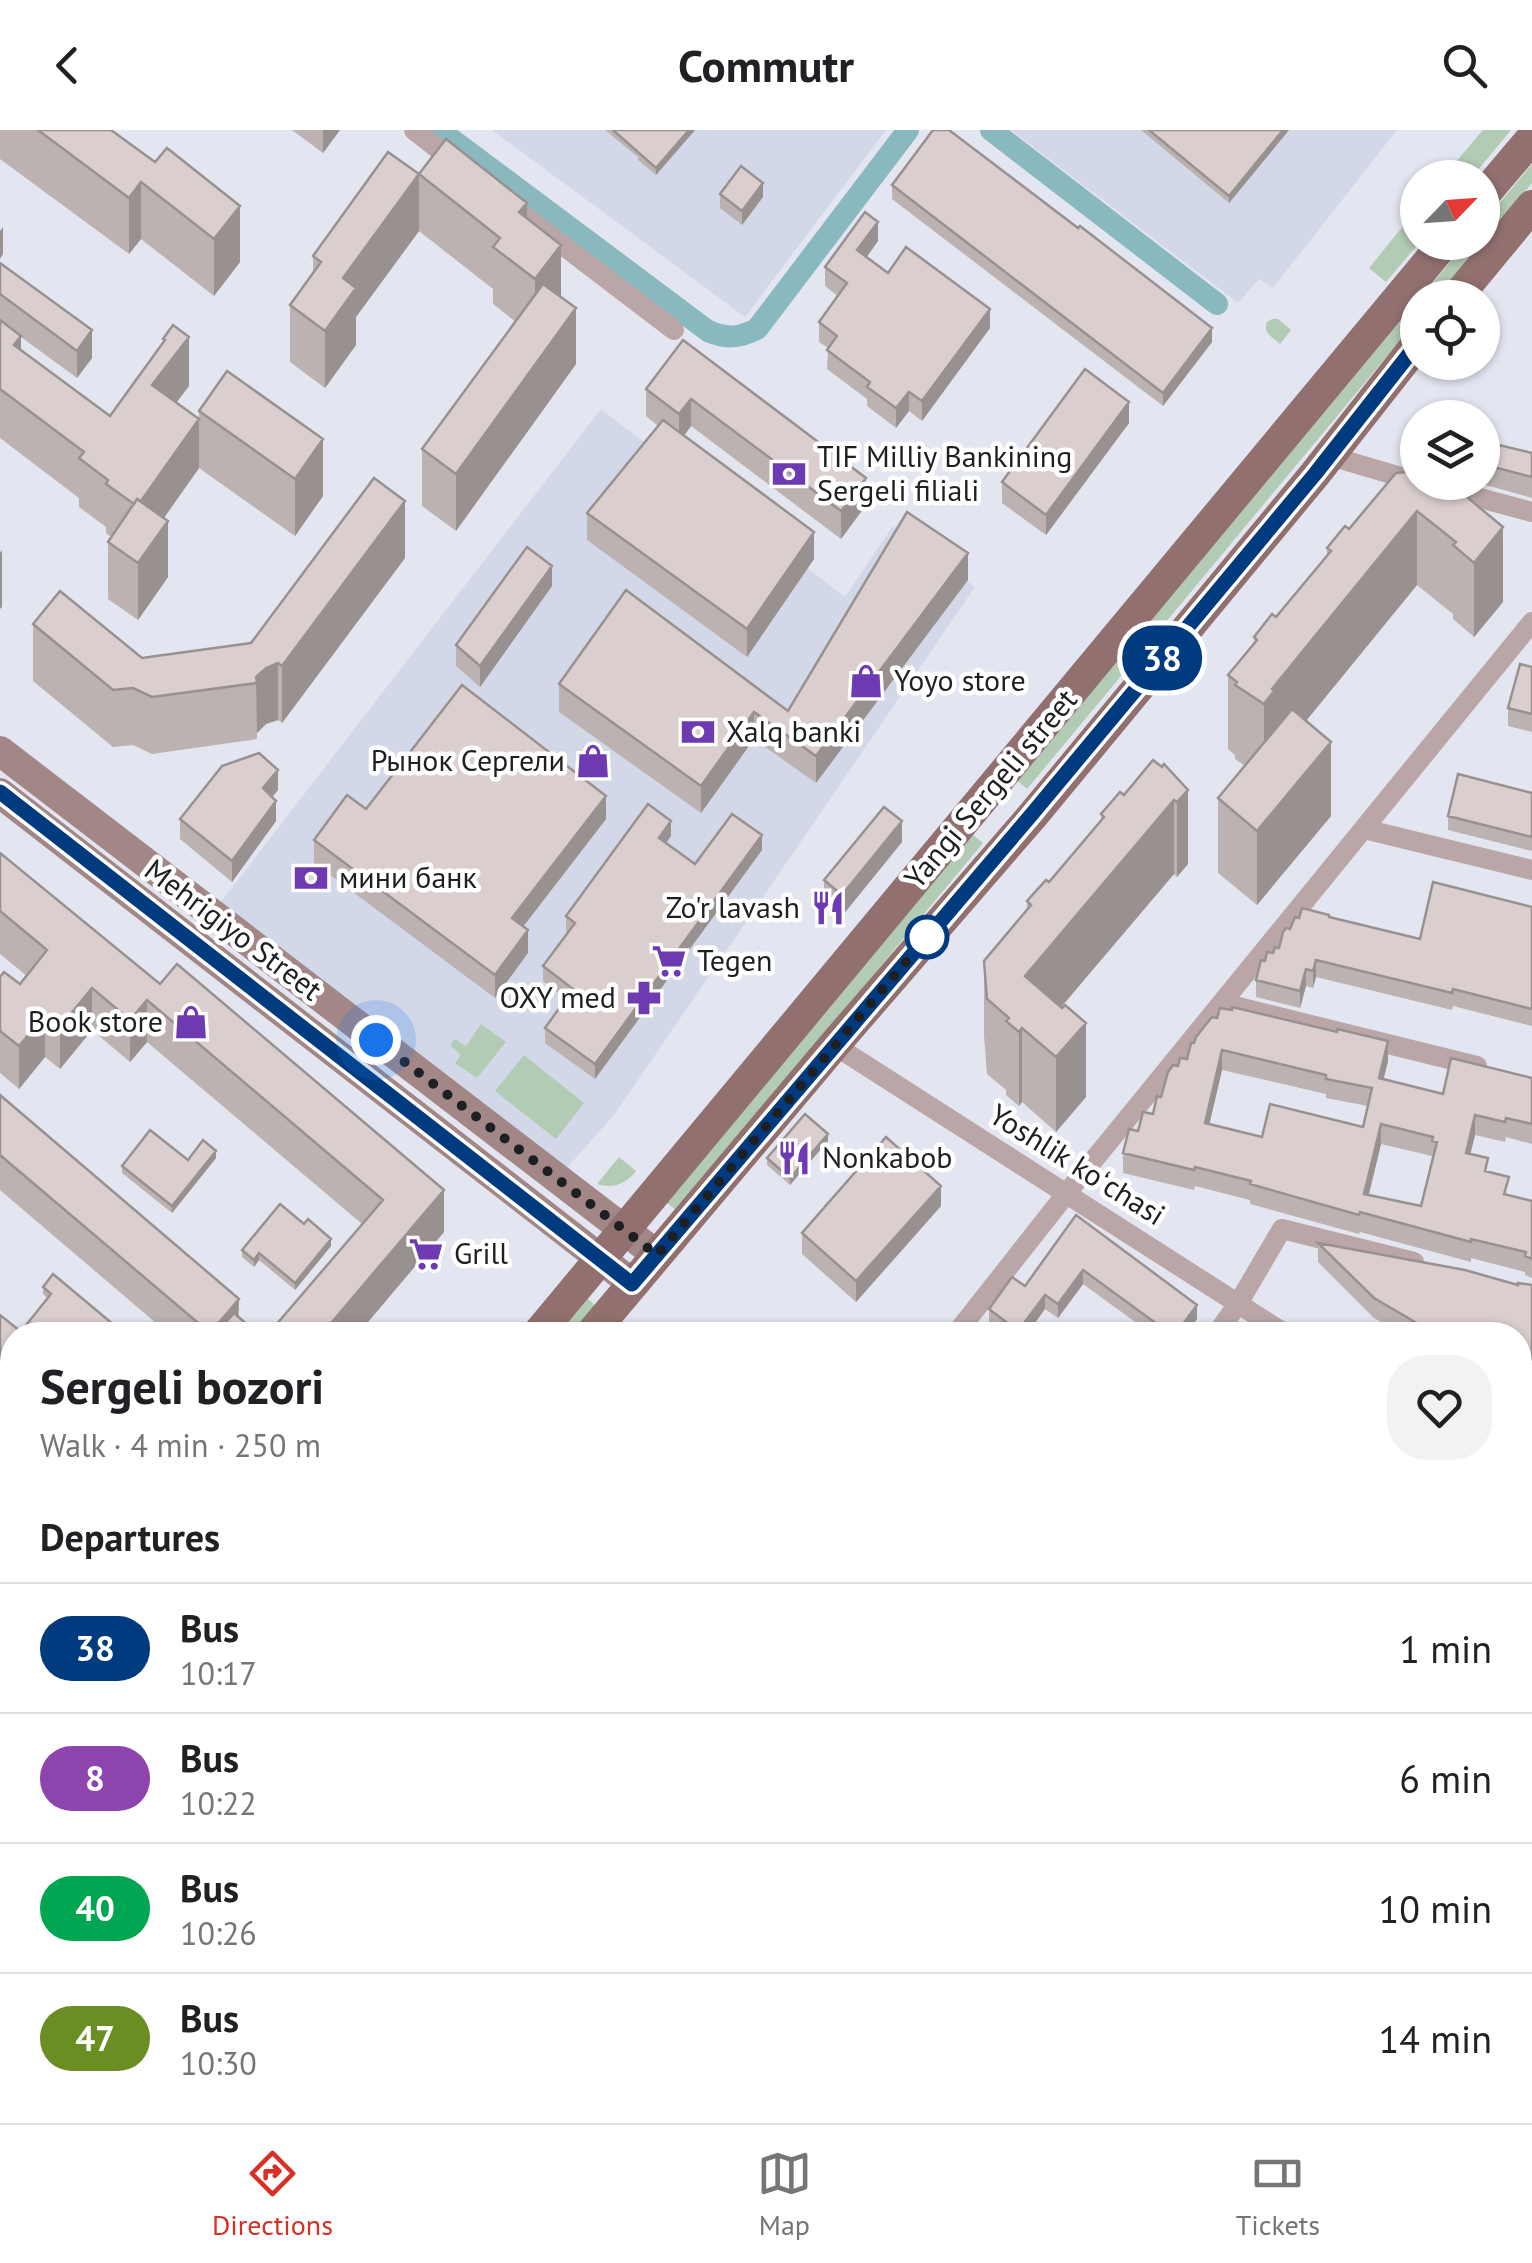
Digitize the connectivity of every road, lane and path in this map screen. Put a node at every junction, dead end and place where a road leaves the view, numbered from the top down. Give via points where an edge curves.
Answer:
1 (414, 130) edge
2 (1532, 138) edge
3 (1500, 176) edge
4 (1532, 206) edge
5 (1429, 260) edge
6 (1471, 280) edge
7 (674, 330) dead end
8 (1400, 366) edge
9 (1330, 456) junction
10 (1400, 477) edge
11 (1486, 500) edge
12 (1532, 512) edge
13 (1532, 622) edge
14 (1522, 649) edge
15 (0, 751) edge
16 (997, 783) junction
17 (0, 792) edge
18 (1032, 814) junction
19 (1364, 829) junction
20 (1532, 870) edge
21 (1222, 1004) junction
22 (834, 1045) junction
23 (1493, 1070) edge
24 (1066, 1194) junction
25 (625, 1230) junction
26 (657, 1255) junction
27 (600, 1259) junction
28 (1436, 1268) edge
29 (632, 1284) junction
30 (1239, 1302) junction
31 (548, 1322) edge
32 (601, 1322) edge
33 (965, 1322) edge
34 (1225, 1322) edge
35 (1268, 1322) edge

1 - 7 street
2 - 3 main road
4 - 6 main road
5 - 16 main road, Yangi Sergeli street
8 - 9 main road, Yangi Sergeli street
9 - 10 street
9 - 18 main road, Yangi Sergeli street
11 - 12 street
13 - 14 street
14 - 19 street
15 - 25 main road, Mehrigiyo Street
16 - 18 main road via 1004,811
16 - 25 main road, Yangi Sergeli street
17 - 27 main road, Mehrigiyo Street
18 - 22 main road, Yangi Sergeli street
19 - 20 street
19 - 21 street
21 - 23 street
21 - 24 street
22 - 24 street, Yoshlik koʻchasi
22 - 26 main road, Yangi Sergeli street
24 - 30 street, Yoshlik koʻchasi
24 - 33 street
25 - 26 main road, Mehrigiyo Street
25 - 27 main road, Yangi Sergeli street
26 - 29 main road, Yangi Sergeli street
27 - 29 main road, Mehrigiyo Street
27 - 31 main road, Yangi Sergeli street
28 - 30 street via 1282,1229
29 - 32 main road, Yangi Sergeli street
30 - 34 street
30 - 35 street, Yoshlik koʻchasi

